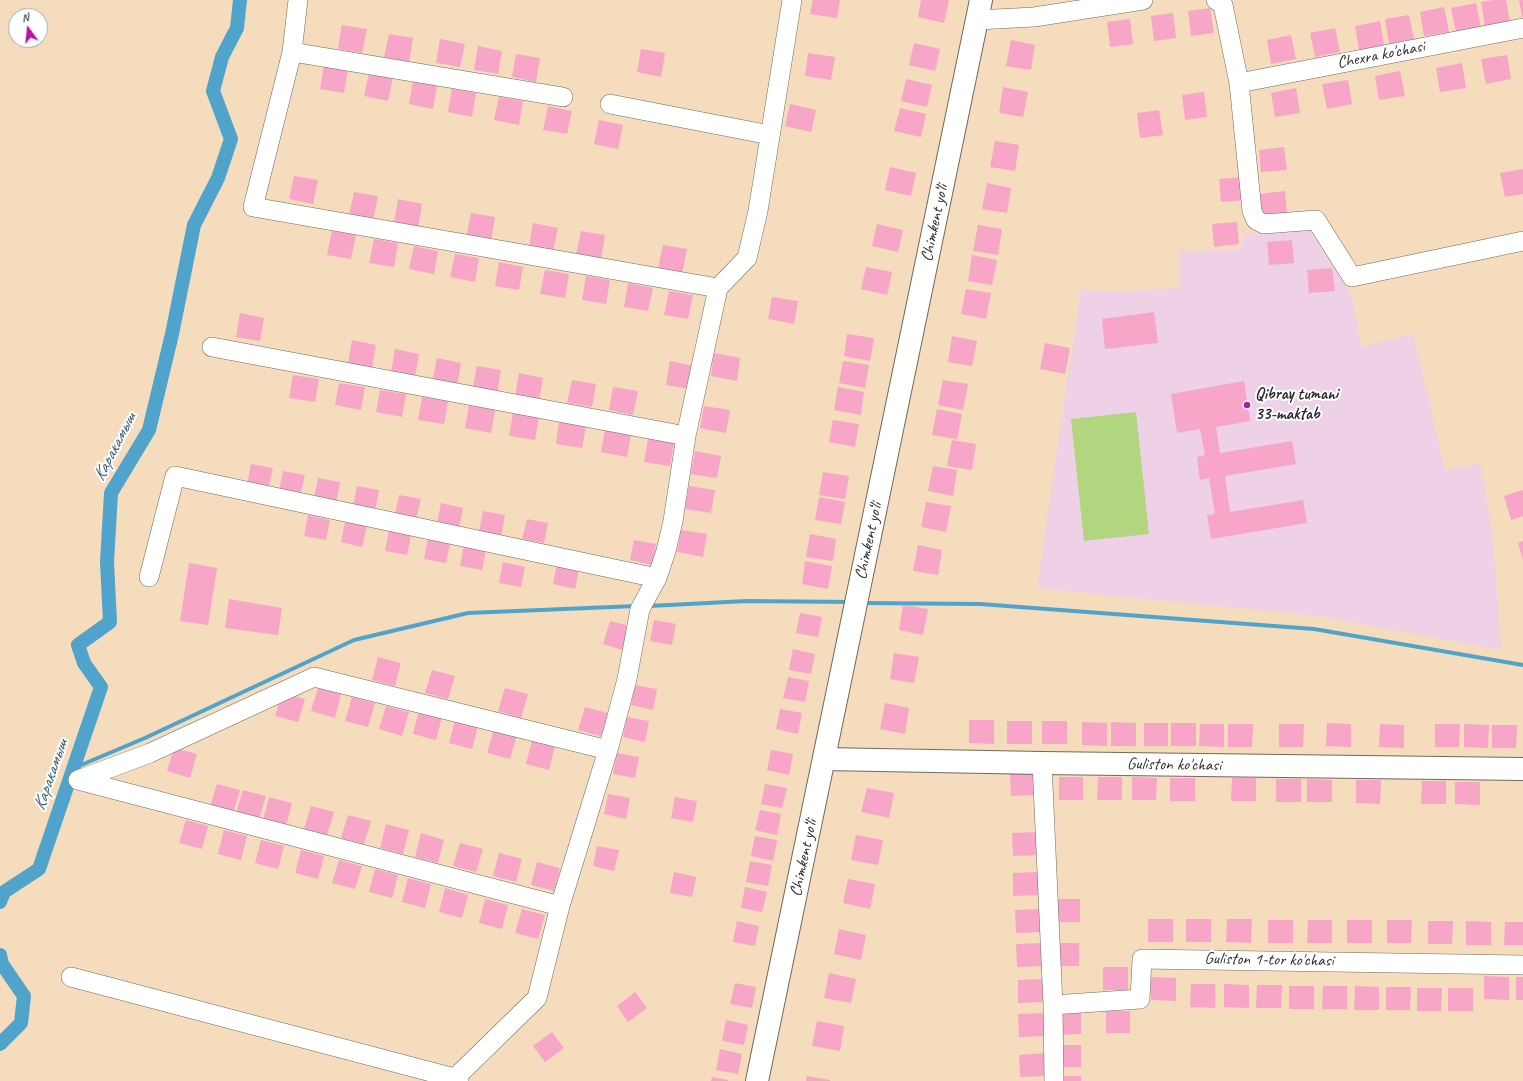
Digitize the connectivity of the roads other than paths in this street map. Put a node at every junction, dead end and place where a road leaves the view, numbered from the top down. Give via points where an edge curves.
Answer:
1 (298, 0) edge
2 (792, 0) edge
3 (1143, 0) edge
4 (1216, 0) edge
5 (979, 10) edge
6 (1523, 28) edge
7 (292, 52) junction
8 (1239, 83) junction
9 (563, 97) dead end
10 (610, 104) dead end
11 (770, 135) junction
12 (1523, 241) edge
13 (718, 288) junction
14 (212, 347) dead end
15 (686, 436) junction
16 (150, 577) dead end
17 (657, 578) junction
18 (608, 750) junction
19 (824, 759) junction
20 (1042, 764) junction
21 (1523, 769) edge
22 (560, 906) junction
23 (1523, 965) edge
24 (71, 977) dead end
25 (1053, 1005) junction
26 (455, 1080) edge
27 (757, 1081) edge
28 (1054, 1081) edge

1 - 7 street
2 - 11 street
3 - 5 street via 1034,17
4 - 8 street via 1223,5
5 - 19 main road, Chimkent yo‘li
6 - 8 street, Chexra ko'chasi
7 - 9 street
7 - 13 street via 253,207
8 - 12 street via 1252,211 1256,220 1264,224 1316,220 1352,277
10 - 11 street
11 - 13 street via 758,211 747,258
13 - 15 street
14 - 15 street
15 - 17 street via 673,521
16 - 17 street via 175,476
17 - 18 street via 640,610 627,679
18 - 22 street
18 - 22 street via 314,676 150,753 78,780
19 - 20 main road, Guliston ko'chasi
19 - 27 main road, Chimkent yo‘li
20 - 21 main road, Guliston ko'chasi
20 - 25 street
22 - 26 street via 537,998
23 - 25 street, Guliston 1-tor ko'chasi via 1142,959 1140,999
24 - 26 street
25 - 28 street

